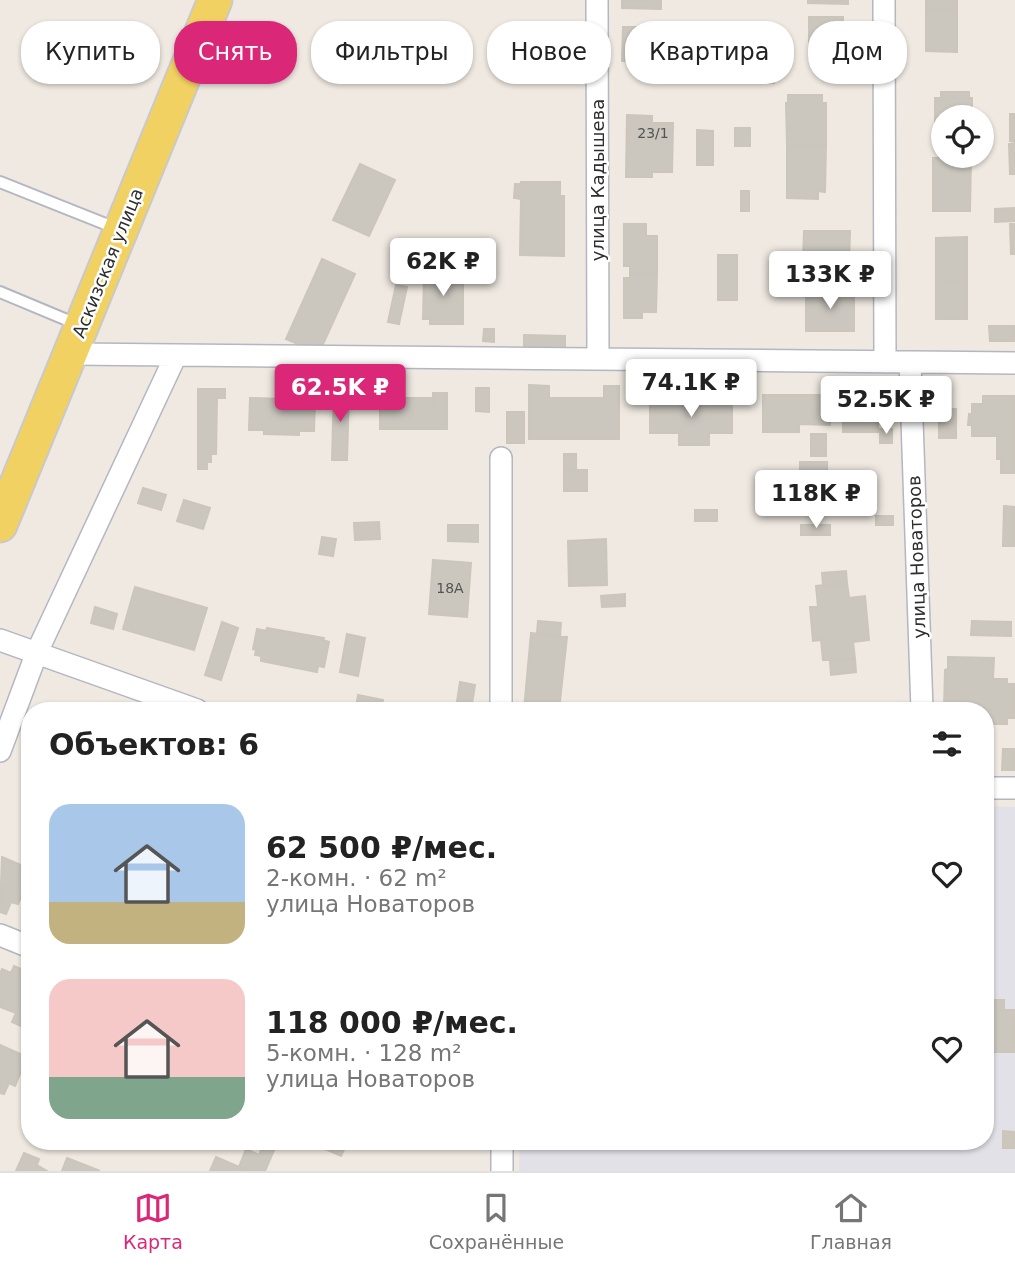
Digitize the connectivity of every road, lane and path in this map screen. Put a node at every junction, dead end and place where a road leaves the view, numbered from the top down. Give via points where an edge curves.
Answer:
1 (215, 0) edge
2 (597, 0) edge
3 (884, 0) edge
4 (0, 182) edge
5 (121, 230) junction
6 (0, 292) edge
7 (76, 340) junction
8 (176, 355) junction
9 (598, 359) junction
10 (885, 362) junction
11 (910, 362) junction
12 (1015, 363) edge
13 (501, 458) dead end
14 (0, 525) edge
15 (0, 640) edge
16 (37, 652) junction
17 (175, 702) edge
18 (501, 702) edge
19 (922, 702) edge
20 (0, 751) edge
21 (994, 788) edge
22 (1015, 789) edge
23 (0, 935) edge
24 (21, 943) edge
25 (502, 1150) edge
26 (502, 1171) edge

1 - 5 main road, Аскизская улица
2 - 9 street, улица Кадышева
3 - 10 street
4 - 5 lane
5 - 7 main road, Аскизская улица
6 - 7 lane
7 - 8 street
7 - 14 main road, Аскизская улица
8 - 9 street
8 - 16 street
9 - 10 street
10 - 11 street
11 - 12 street
11 - 19 street, улица Новаторов
13 - 18 street
15 - 16 street
16 - 17 street
16 - 20 street
21 - 22 street
23 - 24 street
25 - 26 street

